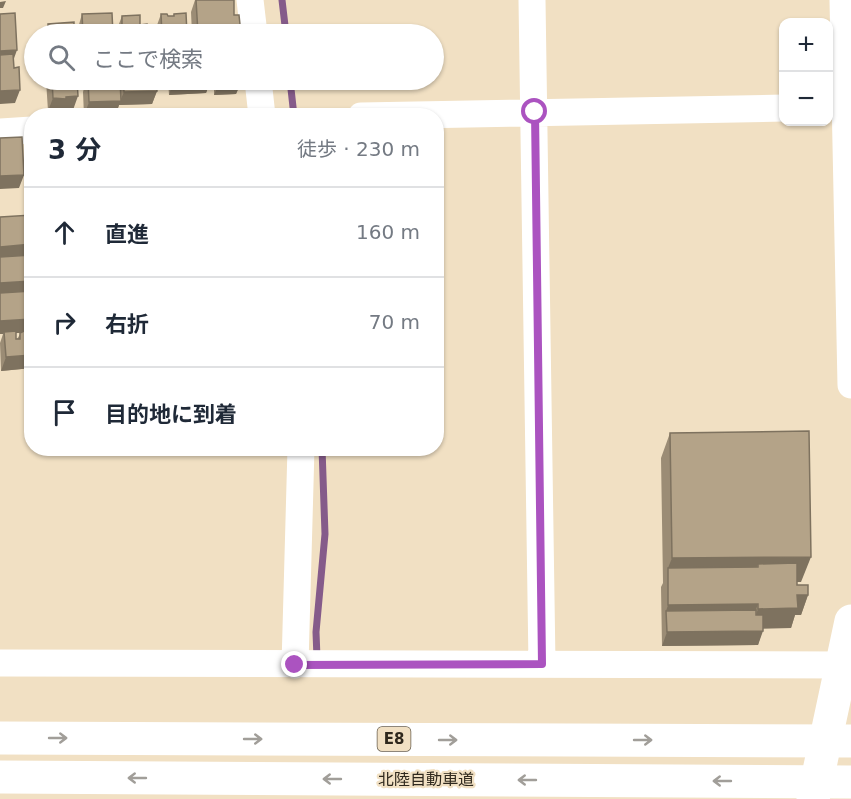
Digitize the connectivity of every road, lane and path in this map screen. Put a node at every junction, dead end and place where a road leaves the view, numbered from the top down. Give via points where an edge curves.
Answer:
1 (250, 0) edge
2 (532, 0) edge
3 (843, 0) edge
4 (253, 24) edge
5 (259, 90) edge
6 (841, 107) edge
7 (261, 108) edge
8 (779, 108) edge
9 (535, 112) junction
10 (444, 114) edge
11 (24, 130) edge
12 (0, 132) edge
13 (851, 385) edge
14 (301, 456) edge
15 (851, 621) edge
16 (0, 663) edge
17 (542, 664) junction
18 (295, 665) junction
19 (846, 665) edge
20 (0, 738) edge
21 (851, 741) edge
22 (0, 777) edge
23 (850, 782) edge
24 (813, 799) edge

1 - 4 street
2 - 9 street
3 - 6 street
5 - 7 street
6 - 13 street
8 - 9 street
9 - 10 street
9 - 17 street
11 - 12 street
14 - 18 street
15 - 19 main road
16 - 18 street
17 - 18 street
17 - 19 street
19 - 24 main road
20 -> 21 main road, E8
23 -> 22 main road, 北陸自動車道

